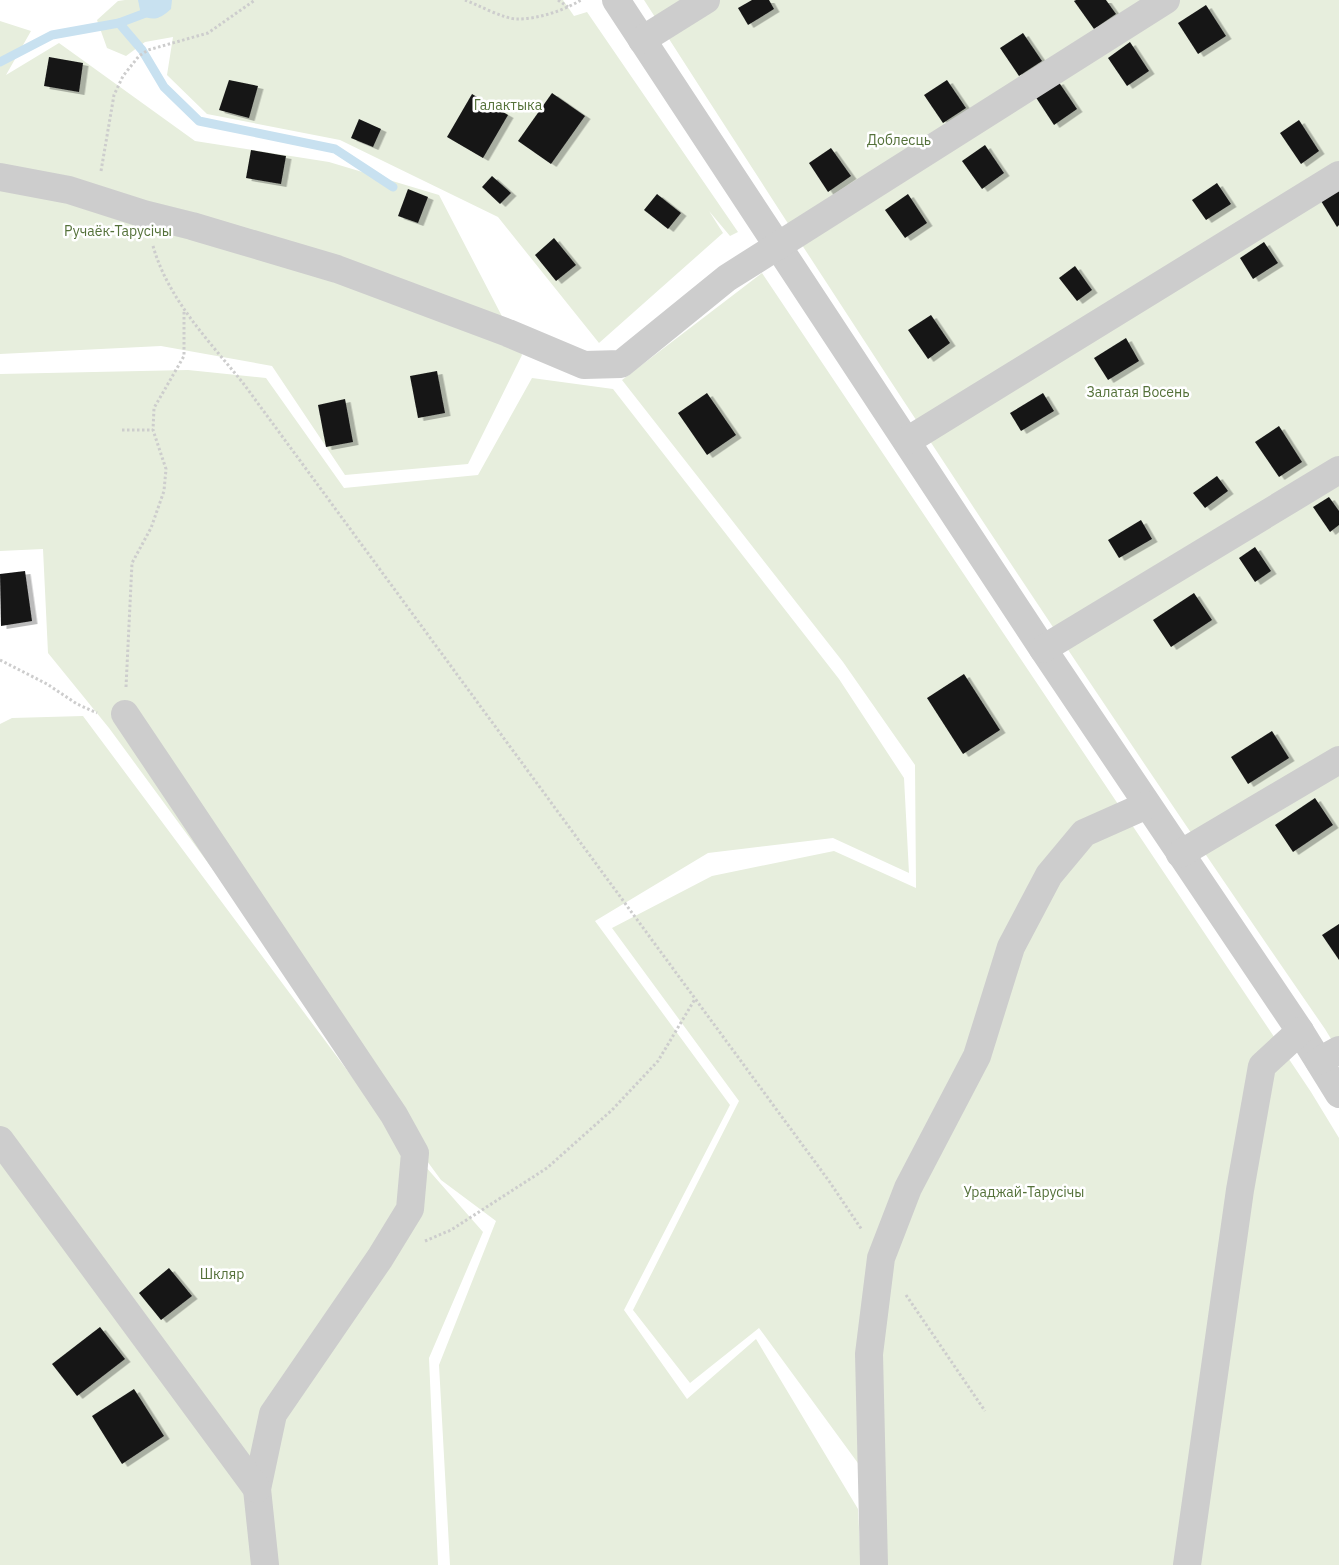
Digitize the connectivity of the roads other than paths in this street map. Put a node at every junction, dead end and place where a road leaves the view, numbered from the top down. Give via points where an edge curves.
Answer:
1 (616, 0) edge
2 (706, 0) edge
3 (1166, 0) edge
4 (642, 40) junction
5 (1339, 174) edge
6 (0, 177) edge
7 (778, 248) junction
8 (907, 442) junction
9 (1339, 470) edge
10 (1043, 649) junction
11 (125, 714) road end
12 (1339, 760) edge
13 (1147, 805) junction
14 (1180, 854) junction
15 (1300, 1031) junction
16 (1329, 1055) edge
17 (1339, 1094) edge
18 (0, 1140) edge
19 (257, 1489) junction
20 (265, 1565) edge
21 (874, 1565) edge
22 (1186, 1565) edge

1 - 4 street
2 - 4 street
3 - 7 street
4 - 7 street
5 - 8 street
6 - 7 street via 69,190 337,269 584,365 621,364 727,278
7 - 8 street
8 - 10 street
9 - 10 street
10 - 13 street
11 - 19 street via 394,1115 415,1154 410,1209 273,1414
12 - 14 street
13 - 14 street
13 - 21 street via 1084,833 1049,875 1011,947 978,1056 908,1188 881,1258 869,1354
14 - 15 street
15 - 16 street
15 - 22 street via 1262,1066 1240,1190
16 - 17 street
18 - 19 street
19 - 20 street

